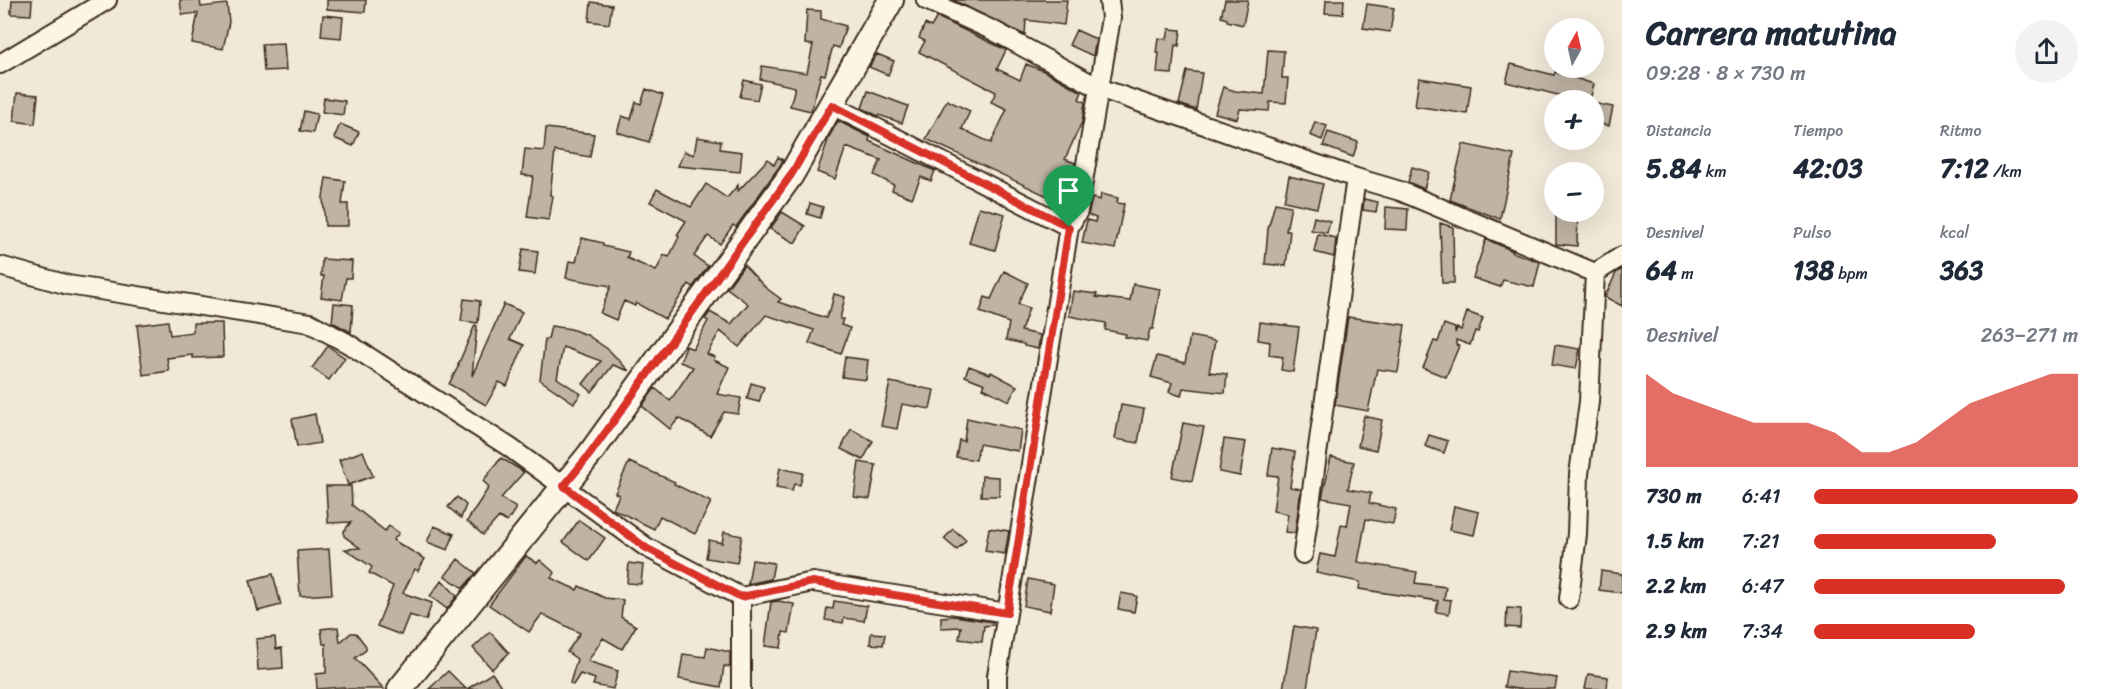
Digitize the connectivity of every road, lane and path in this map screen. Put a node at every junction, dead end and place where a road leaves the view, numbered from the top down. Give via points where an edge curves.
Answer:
1 (107, 0) edge
2 (891, 0) edge
3 (926, 0) edge
4 (1109, 0) edge
5 (0, 64) edge
6 (1100, 88) junction
7 (832, 105) junction
8 (1356, 178) junction
9 (1069, 227) junction
10 (1622, 256) edge
11 (0, 266) edge
12 (1595, 273) junction
13 (564, 486) junction
14 (1304, 554) dead end
15 (741, 597) junction
16 (1569, 599) dead end
17 (1007, 613) junction
18 (400, 689) edge
19 (741, 689) edge
20 (997, 689) edge

1 - 5 street
2 - 7 main road
3 - 6 street via 994,31
4 - 6 street via 1111,18
6 - 8 street
6 - 9 street via 1078,211
7 - 9 street
7 - 13 main road via 791,175
8 - 12 street via 1400,191
8 - 14 street
9 - 17 street
10 - 12 street
11 - 13 street via 68,285 310,323 348,343
12 - 16 street via 1589,402
13 - 15 street via 646,548
13 - 18 main road
15 - 17 street via 813,582
15 - 19 street
17 - 20 street

